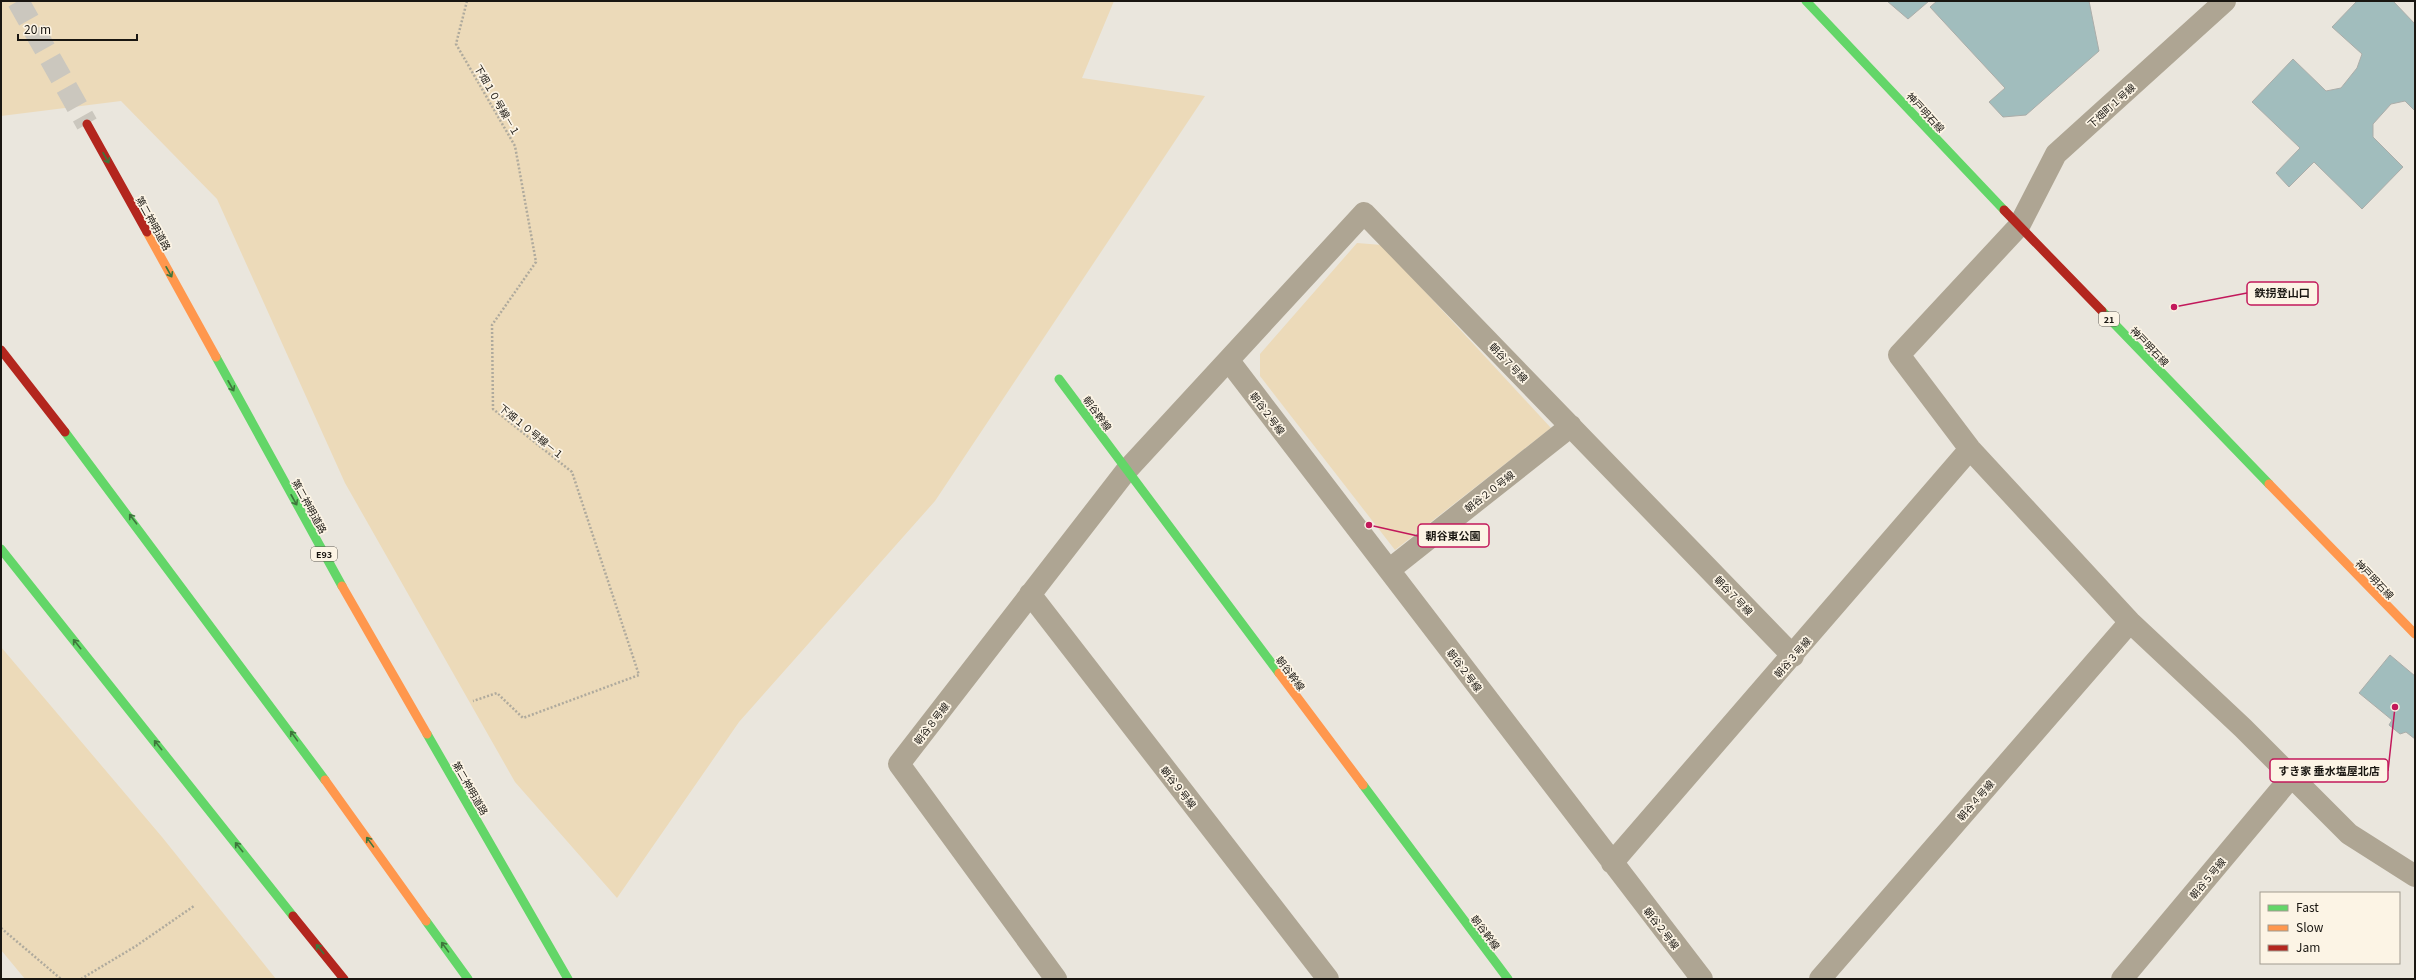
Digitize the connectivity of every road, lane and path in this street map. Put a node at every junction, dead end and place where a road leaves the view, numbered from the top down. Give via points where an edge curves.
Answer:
1 (467, 1) edge
2 (1806, 1) edge
3 (2225, 1) edge
4 (87, 124) tunnel mouth
5 (2018, 226) junction
6 (1, 350) edge
7 (1229, 361) junction
8 (1059, 379) dead end
9 (1571, 426) junction
10 (1970, 449) junction
11 (1126, 471) junction
12 (1, 549) edge
13 (1388, 570) junction
14 (1030, 594) junction
15 (2130, 622) junction
16 (2415, 634) edge
17 (1792, 656) junction
18 (473, 700) dead end
19 (2292, 776) junction
20 (1612, 863) junction
21 (2415, 876) edge
22 (194, 906) dead end
23 (1, 928) edge
24 (61, 979) edge
25 (81, 979) edge
26 (344, 979) edge
27 (468, 979) edge
28 (568, 979) edge
29 (1056, 979) edge
30 (1328, 979) edge
31 (1508, 979) edge
32 (1702, 979) edge
33 (1820, 979) edge
34 (2122, 979) edge

1 - 18 path, 下畑１０号線－１ via 456,44 515,146 536,262 492,325 492,409 572,472 639,675 522,718 497,693
2 - 5 main road, 神戸明石線 / 21
3 - 5 street, 下畑町１号線 via 2056,154
4 -> 28 main road, 第二神明道路 / E93 via 342,586
5 - 10 street, 下畑町１号線 via 1899,355
5 - 16 main road, 神戸明石線 / 21
27 -> 6 main road via 234,652
7 - 9 street, 朝谷７号線 via 1364,213
7 - 11 street, 朝谷８号線
7 - 13 street, 朝谷２号線
8 - 11 main road, 朝谷幹線
9 - 13 street, 朝谷２０号線
9 - 17 street, 朝谷７号線
10 - 15 street
10 - 17 street, 朝谷３号線
11 - 14 street, 朝谷８号線
11 - 31 main road, 朝谷幹線
26 -> 12 main road
13 - 20 street, 朝谷２号線
14 - 29 street, 朝谷８号線 via 899,764
14 - 30 street, 朝谷９号線
15 - 19 street
15 - 33 street, 朝谷４号線
17 - 20 street, 朝谷３号線
19 - 21 street via 2349,834
19 - 34 street, 朝谷５号線
20 - 32 street, 朝谷２号線
22 - 25 path via 136,946
23 - 24 path

